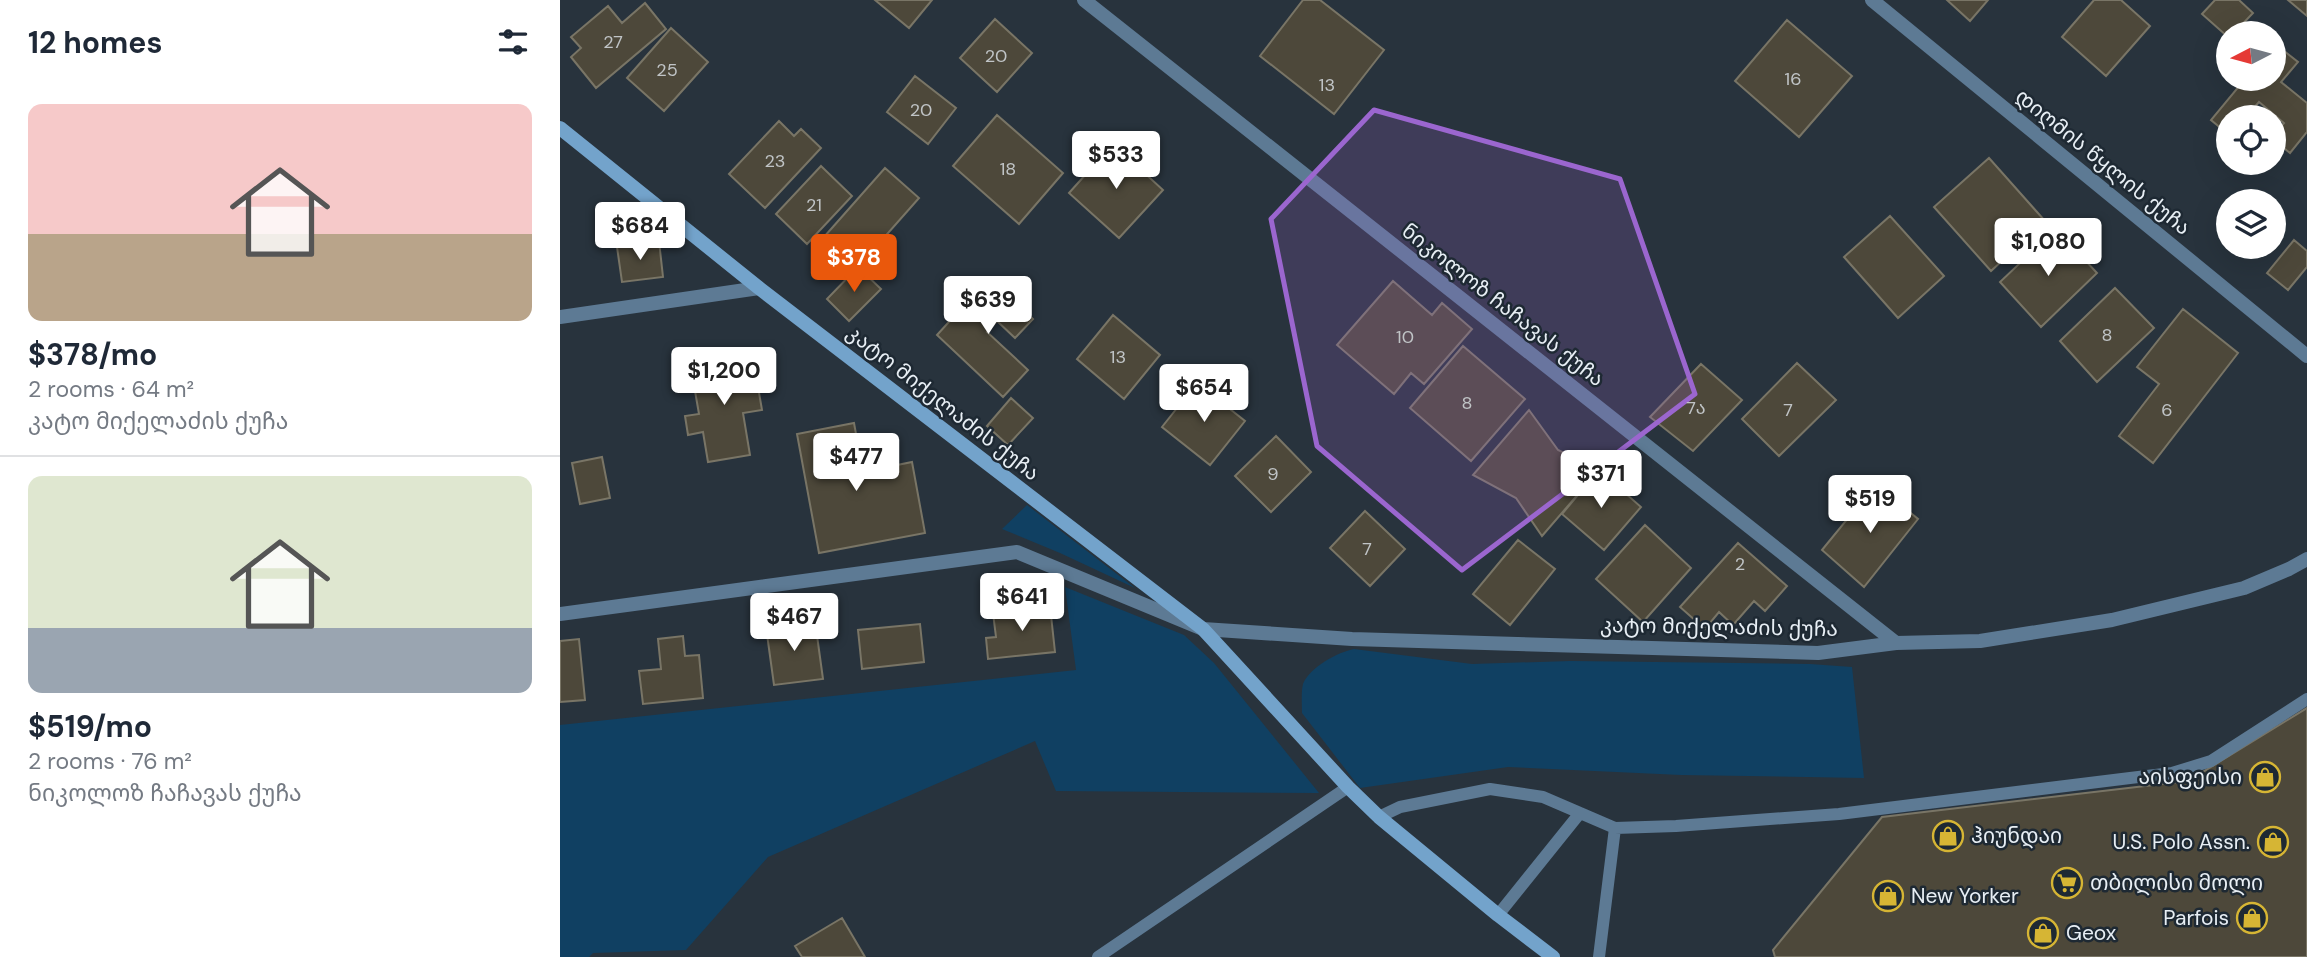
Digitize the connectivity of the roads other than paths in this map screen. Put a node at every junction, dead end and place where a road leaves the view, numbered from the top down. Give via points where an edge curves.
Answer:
1 (1084, 0) edge
2 (1872, 0) edge
3 (560, 128) edge
4 (759, 288) junction
5 (560, 317) edge
6 (2307, 356) edge
7 (2307, 559) edge
8 (560, 614) edge
9 (1203, 629) junction
10 (1896, 643) junction
11 (2303, 704) edge
12 (1348, 788) junction
13 (1580, 813) junction
14 (1379, 817) junction
15 (1615, 828) junction
16 (1498, 915) junction
17 (1098, 957) edge
18 (1553, 957) edge
19 (1599, 957) edge

1 - 10 street, ნიკოლოზ ჩაჩავას ქუჩა
2 - 6 street, დიღმის წყლის ქუჩა
3 - 4 street, კატო მიქელაძის ქუჩა
4 - 5 street
4 - 9 street, კატო მიქელაძის ქუჩა
7 - 10 street, კატო მიქელაძის ქუჩა via 2244,588 2112,620 1980,641
8 - 9 street via 1017,552
9 - 10 street, კატო მიქელაძის ქუჩა via 1352,639 1818,653
9 - 12 street, კატო მიქელაძის ქუჩა
11 - 15 lane via 2211,761 2172,773 1839,814
12 - 14 street, კატო მიქელაძის ქუჩა
12 - 17 lane
13 - 14 lane via 1544,797 1490,789 1400,807
13 - 15 lane
13 - 16 lane
14 - 16 street, კატო მიქელაძის ქუჩა
15 - 19 lane
16 - 18 street, კატო მიქელაძის ქუჩა

